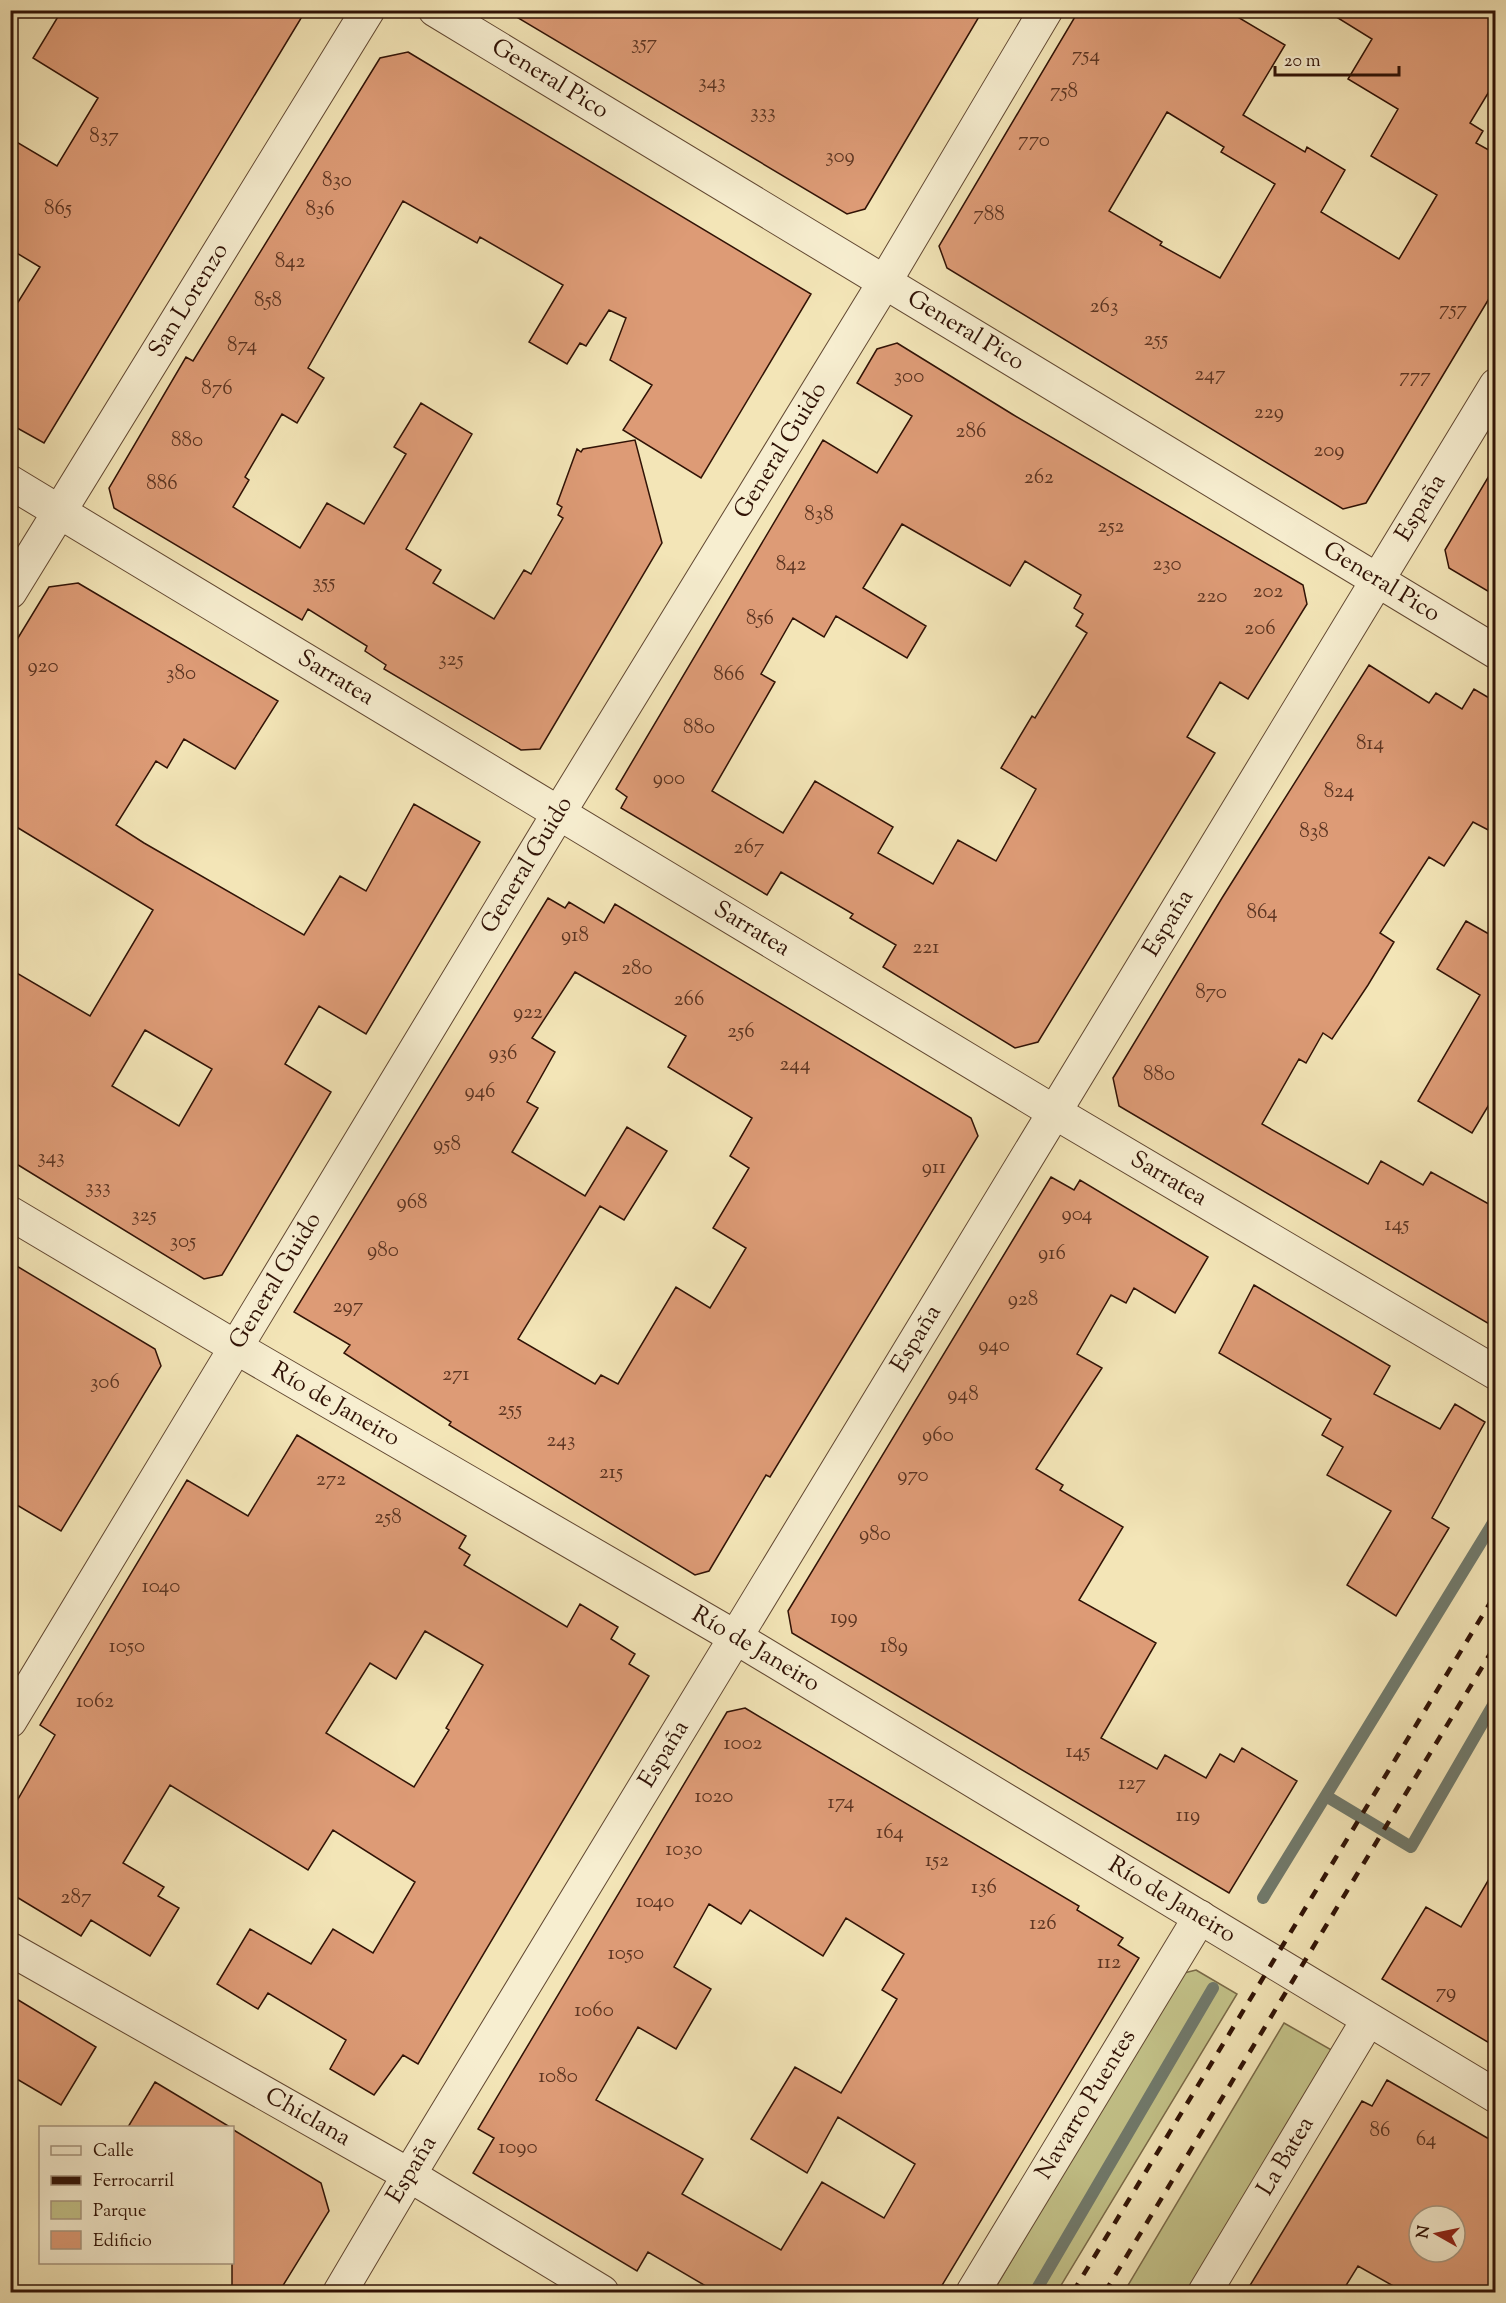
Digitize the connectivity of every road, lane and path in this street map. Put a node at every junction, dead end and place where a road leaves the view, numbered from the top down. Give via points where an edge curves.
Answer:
1 (368, 10) edge
2 (435, 10) edge
3 (1046, 10) edge
4 (884, 283) junction
5 (1496, 385) edge
6 (10, 482) edge
7 (60, 512) junction
8 (1377, 582) junction
9 (10, 592) edge
10 (1496, 652) edge
11 (560, 811) junction
12 (1056, 1113) junction
13 (10, 1213) edge
14 (237, 1348) junction
15 (1496, 1372) edge
16 (735, 1637) junction
17 (10, 1720) edge
18 (1200, 1917) junction
19 (10, 1948) edge
20 (1368, 2020) junction
21 (1496, 2096) edge
22 (409, 2175) junction
23 (340, 2292) edge
24 (602, 2292) edge
25 (973, 2292) edge
26 (1204, 2292) edge

1 - 7 street, San Lorenzo
2 - 4 street, General Pico
3 - 4 street, General Guido
4 - 8 street, General Pico
4 - 11 street, General Guido
5 - 8 street, España
6 - 7 street, Sarratea
7 - 9 street, San Lorenzo
7 - 11 street, Sarratea
8 - 10 street, General Pico
8 - 12 street, España
11 - 12 street, Sarratea
11 - 14 street, General Guido
12 - 15 street, Sarratea
12 - 16 street, España
13 - 14 street, Río de Janeiro
14 - 16 street, Río de Janeiro
14 - 17 street, General Guido
16 - 18 street, Río de Janeiro
16 - 22 street, España
18 - 20 street, Río de Janeiro
18 - 25 street, Navarro Puentes
19 - 22 street, Chiclana
20 - 21 street, Río de Janeiro
20 - 26 street, La Batea
22 - 23 street, España
22 - 24 street, Chiclana

